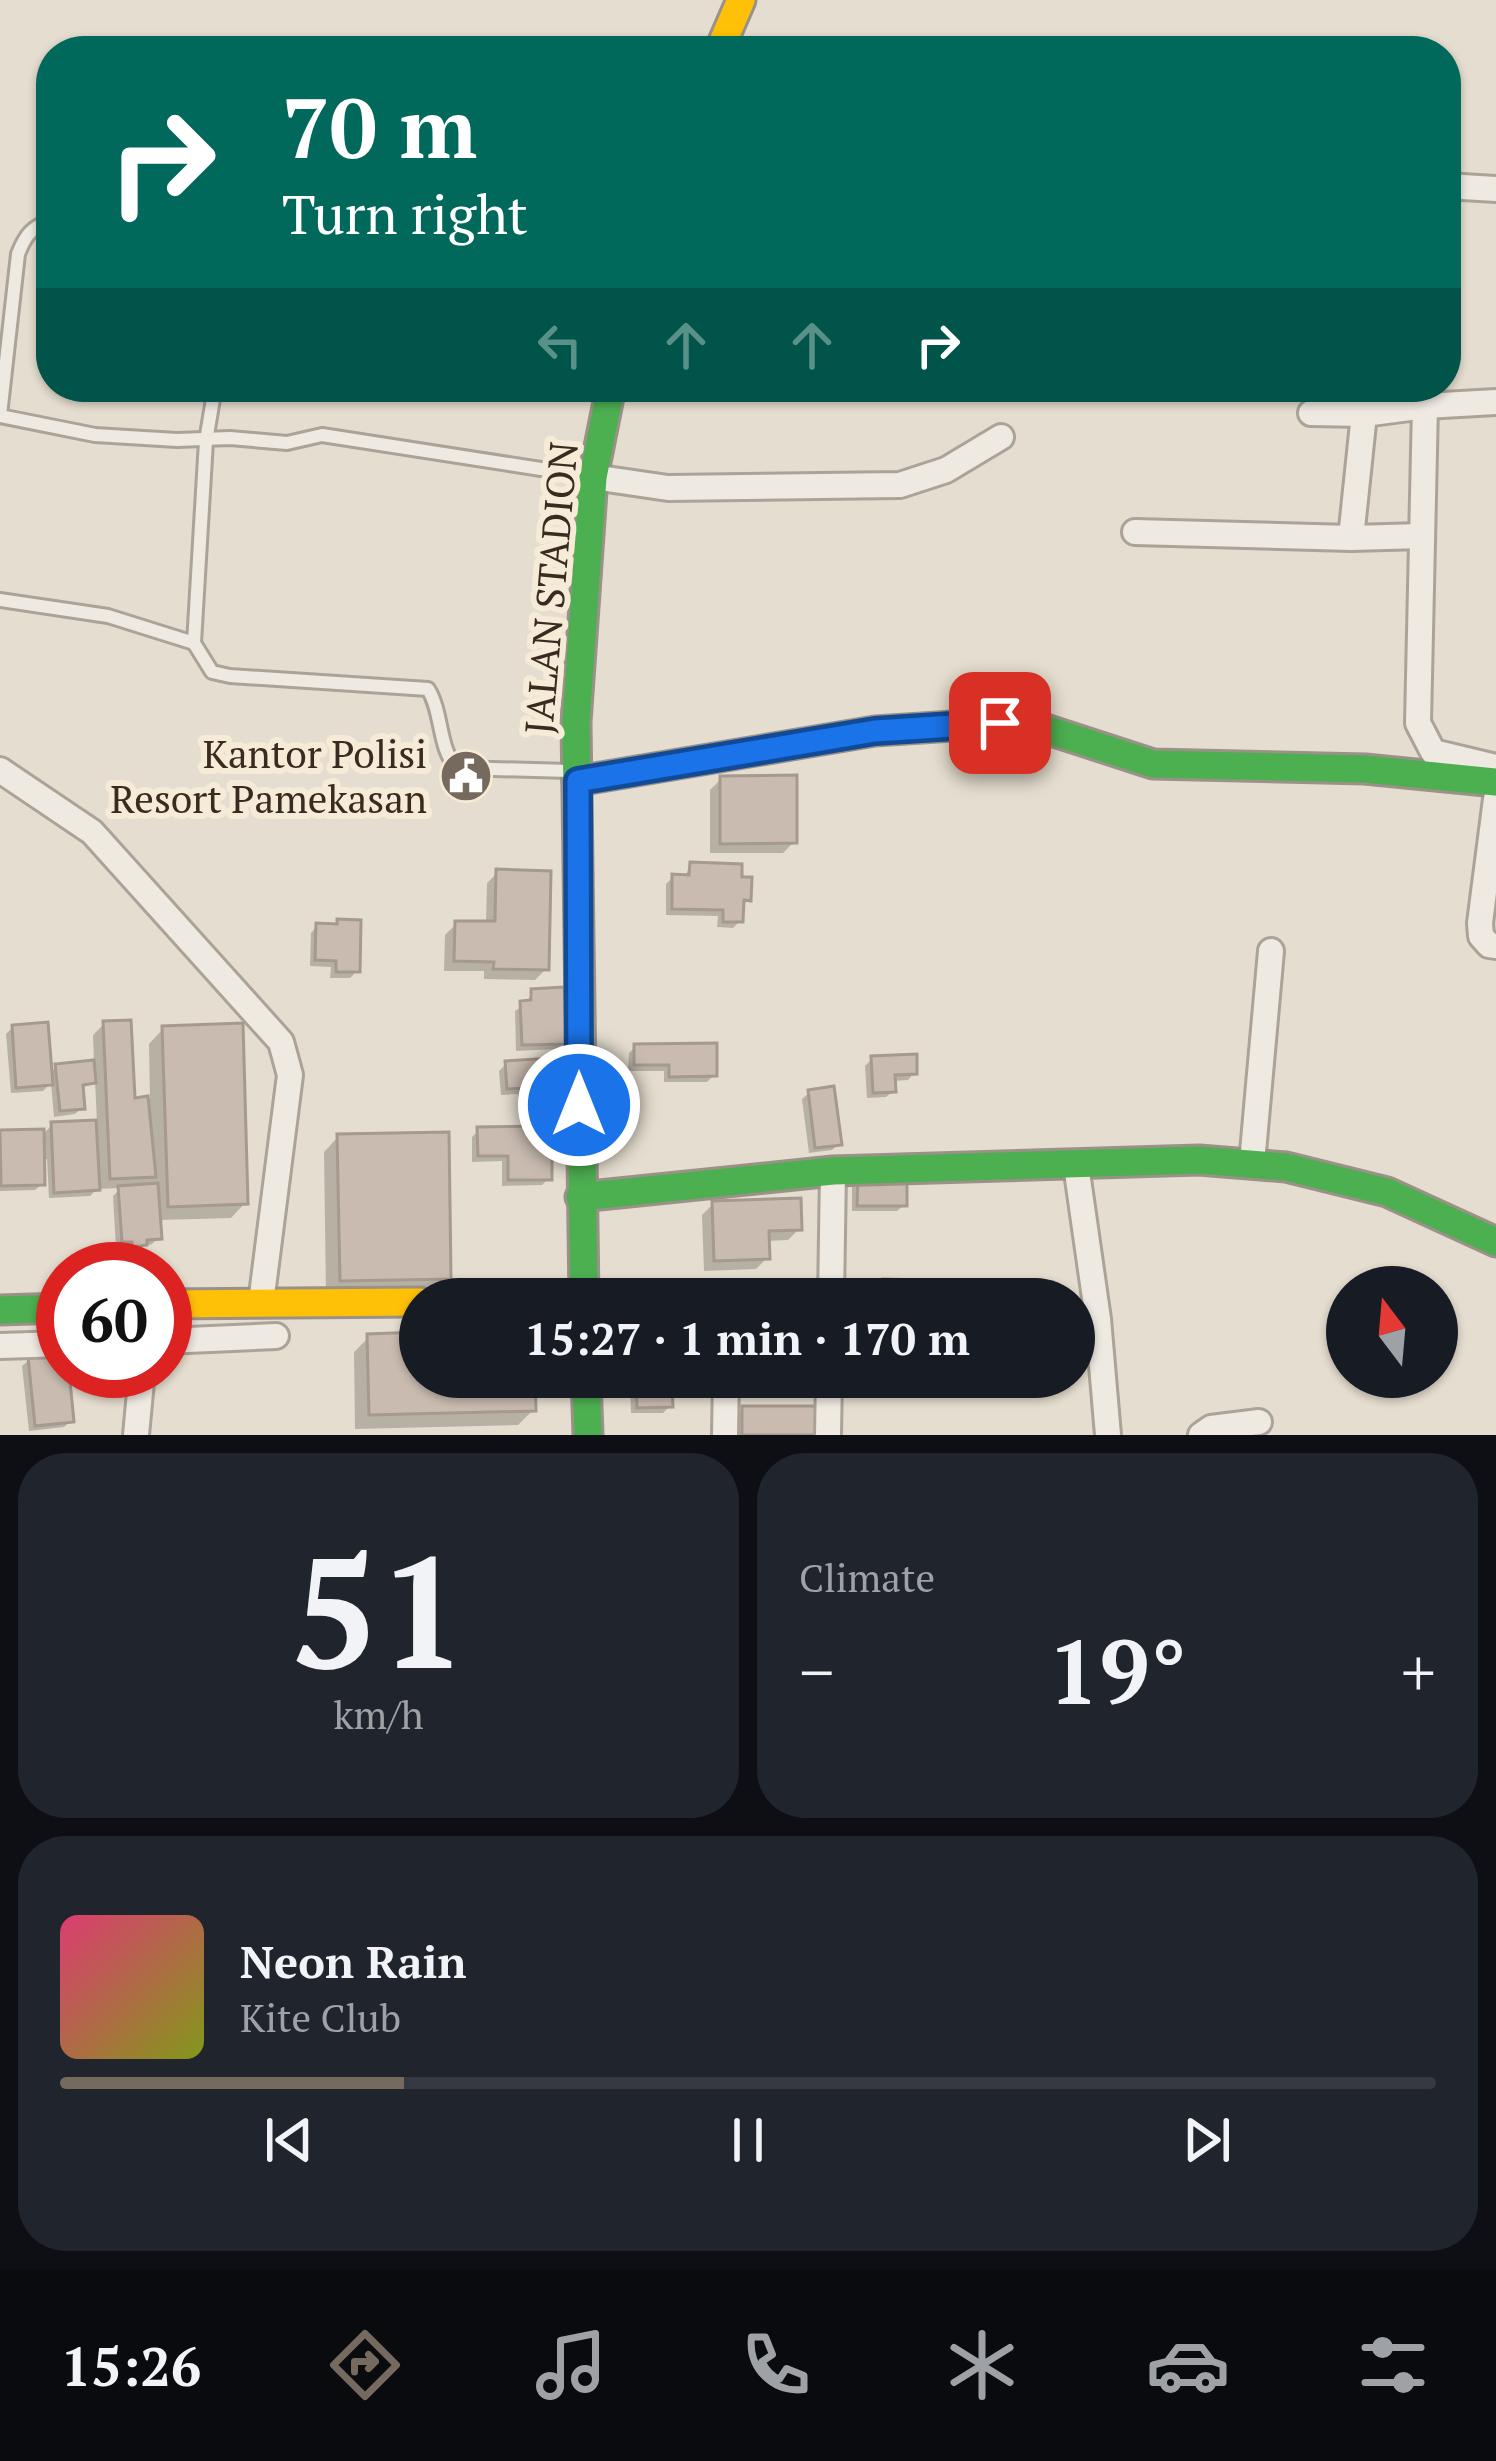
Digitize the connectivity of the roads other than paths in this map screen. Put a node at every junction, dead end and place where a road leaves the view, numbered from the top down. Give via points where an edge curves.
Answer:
1 (741, 0) edge
2 (725, 36) edge
3 (1461, 187) edge
4 (1496, 189) edge
5 (36, 226) edge
6 (212, 402) edge
7 (607, 402) edge
8 (1496, 402) edge
9 (1425, 406) junction
10 (1311, 412) dead end
11 (1364, 414) junction
12 (0, 416) edge
13 (1000, 437) dead end
14 (206, 441) junction
15 (593, 477) junction
16 (1135, 532) dead end
17 (1422, 536) junction
18 (1351, 538) junction
19 (0, 600) edge
20 (194, 643) junction
21 (1496, 767) edge
22 (0, 770) edge
23 (577, 776) junction
24 (1496, 782) edge
25 (1496, 799) edge
26 (1496, 946) edge
27 (1271, 951) dead end
28 (1252, 1163) junction
29 (1076, 1165) junction
30 (833, 1171) junction
31 (580, 1197) junction
32 (1496, 1243) edge
33 (583, 1278) edge
34 (830, 1278) edge
35 (399, 1302) edge
36 (274, 1303) junction
37 (192, 1304) edge
38 (36, 1309) edge
39 (0, 1310) edge
40 (276, 1336) dead end
41 (192, 1339) edge
42 (36, 1345) edge
43 (0, 1346) edge
44 (139, 1398) edge
45 (587, 1398) edge
46 (726, 1398) edge
47 (829, 1398) edge
48 (1259, 1422) dead end
49 (136, 1435) edge
50 (588, 1435) edge
51 (725, 1435) edge
52 (828, 1435) edge
53 (1108, 1435) edge
54 (1201, 1435) edge

1 - 2 street
3 - 4 street
5 - 12 lane via 18,254
6 - 14 lane
7 - 15 street, JALAN STADION
8 - 9 street
9 - 11 street
9 - 17 street
10 - 11 street
11 - 18 street
12 - 14 lane via 94,435
13 - 15 street via 946,470 900,484 705,489
14 - 15 lane via 287,443 322,435
14 - 20 lane
15 - 23 street, JALAN STADION
16 - 18 street
17 - 18 street
17 - 21 street via 1418,723 1433,752
19 - 20 lane via 107,616
20 - 23 lane via 212,672 230,676 428,689 458,769
22 - 36 street via 92,832 280,1042 290,1076
23 - 24 street via 875,731 1020,723 1154,764
23 - 31 street, JALAN STADION
25 - 26 street via 1480,923 1481,936
27 - 28 street
28 - 29 street
28 - 32 street via 1388,1192
29 - 30 street
29 - 53 street
30 - 31 street
30 - 34 street
31 - 33 street, JALAN STADION
35 - 36 street
36 - 37 street
38 - 39 street
40 - 41 street
42 - 43 street
44 - 49 street
45 - 50 street
46 - 51 street
47 - 52 street
48 - 54 street

